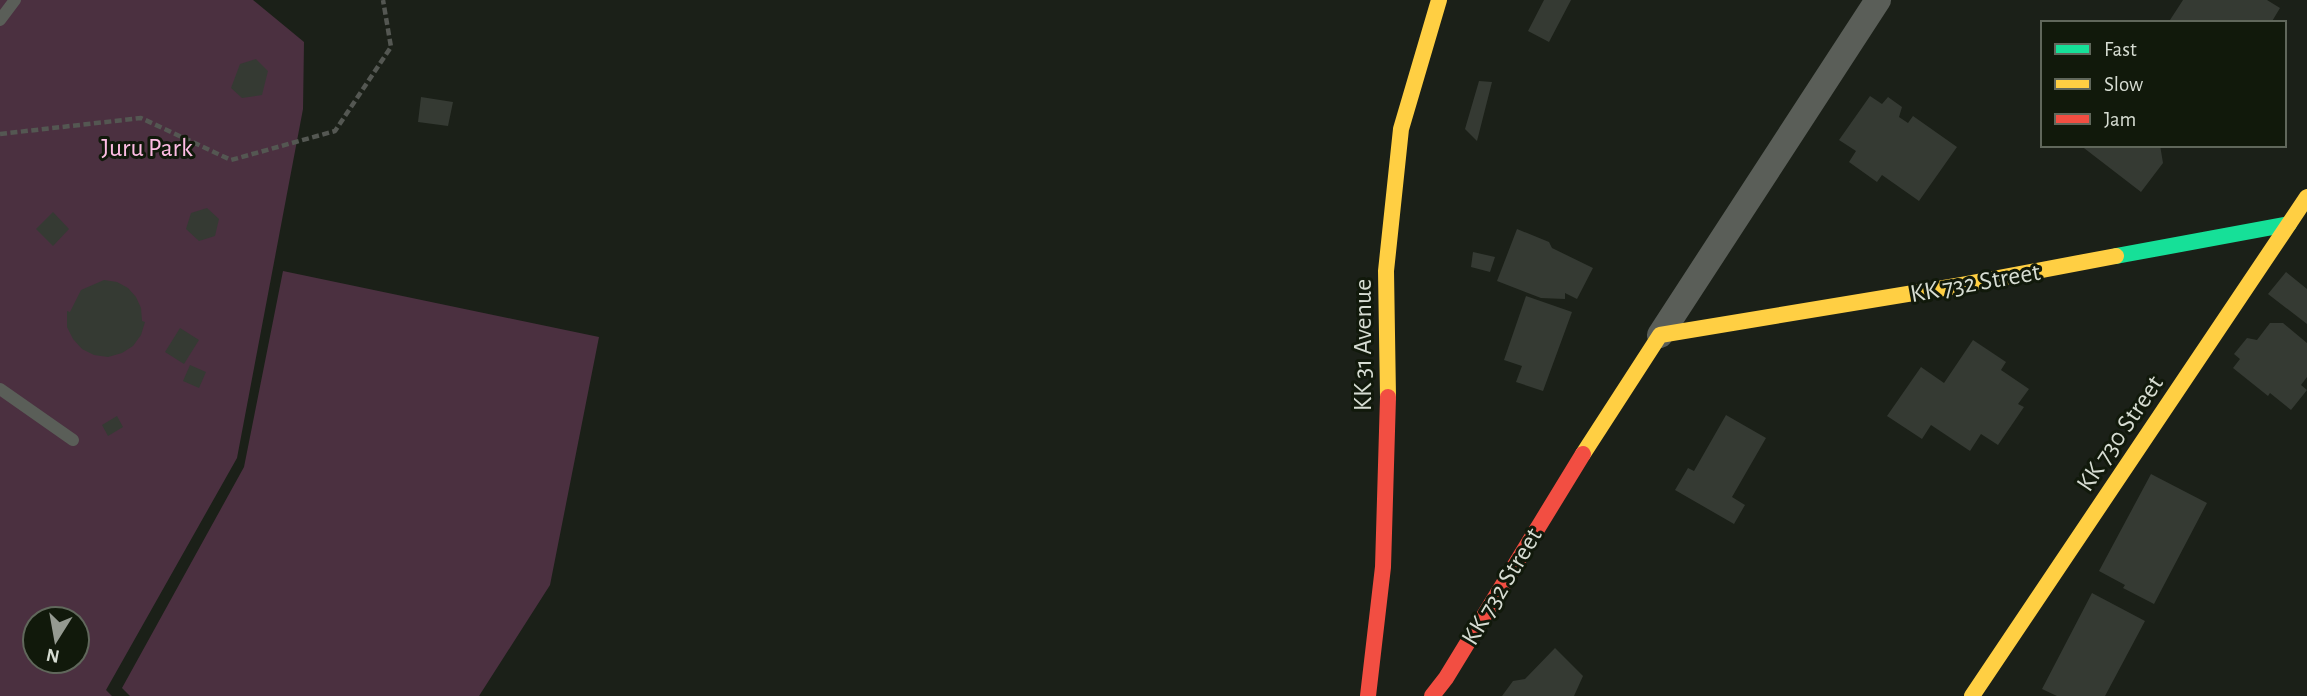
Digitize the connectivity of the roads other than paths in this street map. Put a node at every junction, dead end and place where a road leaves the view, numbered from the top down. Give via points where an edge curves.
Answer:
1 (15, 0) edge
2 (1439, 0) edge
3 (1878, 0) edge
4 (0, 20) edge
5 (2307, 197) edge
6 (2289, 224) junction
7 (1660, 335) junction
8 (0, 389) edge
9 (73, 440) dead end
10 (1368, 696) edge
11 (1432, 696) edge
12 (1972, 696) edge

1 - 4 lane
2 - 10 street, KK 31 Avenue via 1401,129 1386,271 1383,567
3 - 7 street, KK 732 Street
5 - 6 street, KK 730 Street
6 - 7 street, KK 732 Street
6 - 12 street, KK 730 Street
7 - 11 street, KK 732 Street
8 - 9 lane

